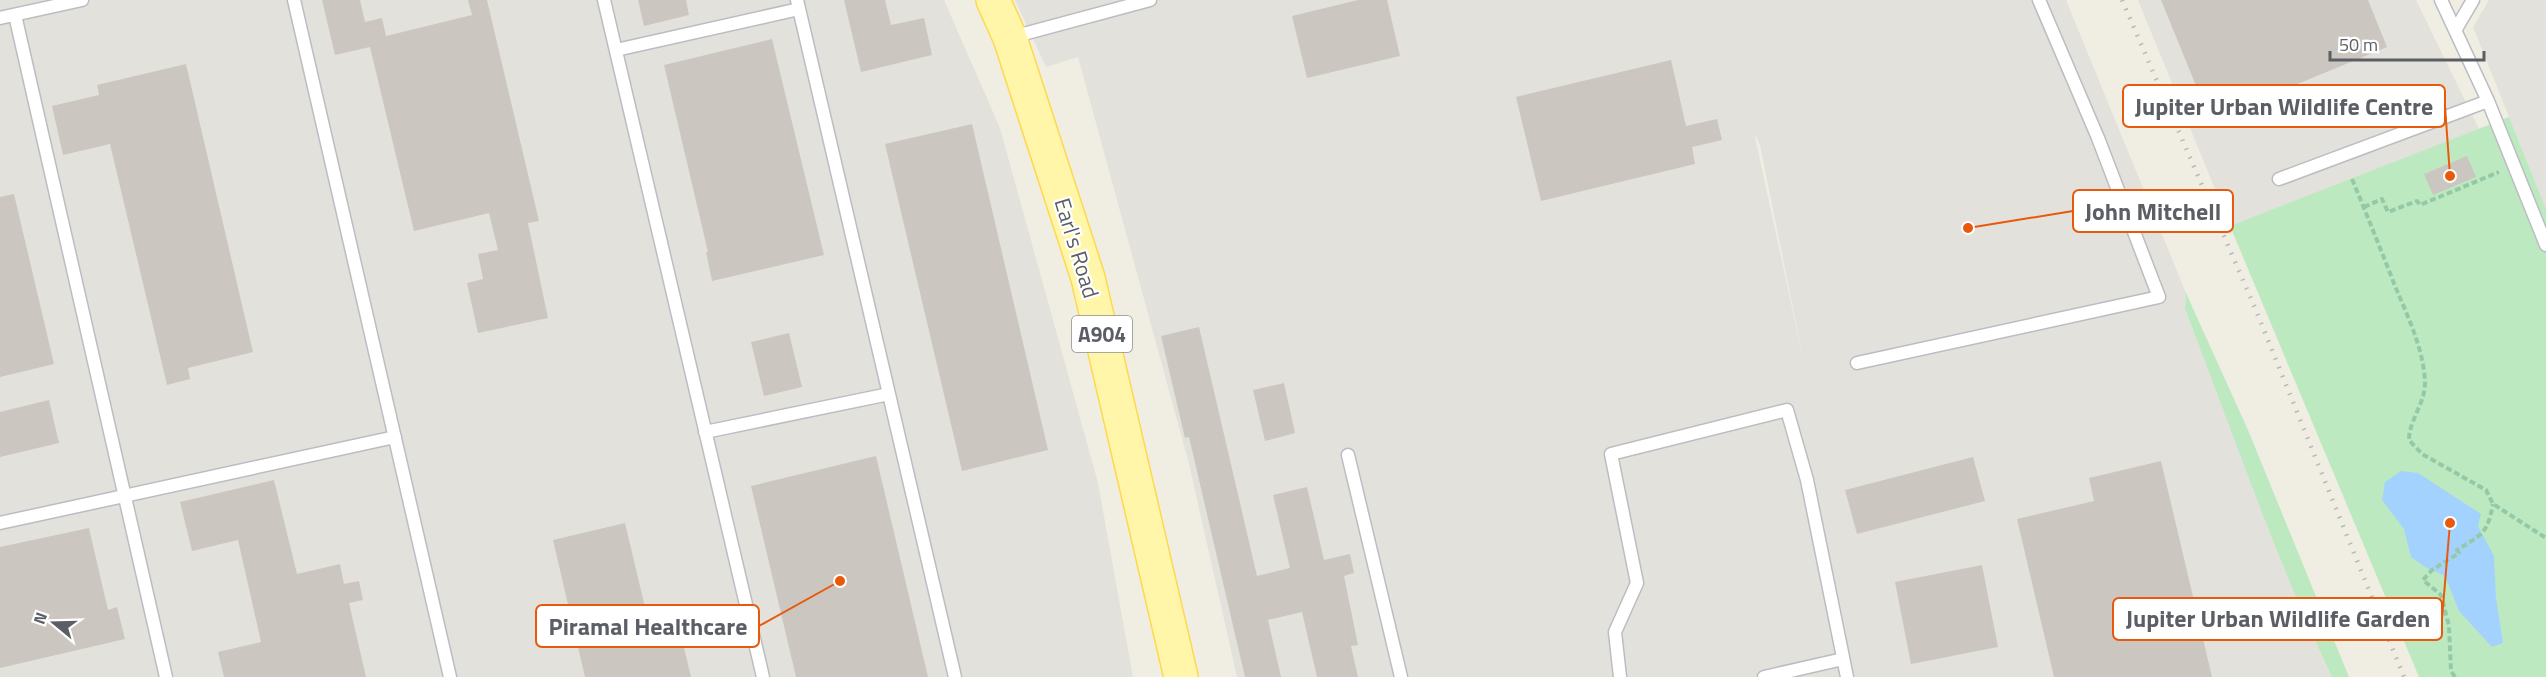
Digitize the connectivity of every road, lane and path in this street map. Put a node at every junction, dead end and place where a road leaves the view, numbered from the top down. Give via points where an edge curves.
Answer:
1 (82, 0) edge
2 (294, 0) edge
3 (604, 0) edge
4 (993, 0) edge
5 (1150, 0) edge
6 (2039, 0) edge
7 (2440, 0) edge
8 (2473, 0) edge
9 (798, 4) edge
10 (15, 15) junction
11 (0, 18) edge
12 (2456, 29) junction
13 (1010, 38) junction
14 (616, 50) junction
15 (2488, 101) junction
16 (2514, 165) junction
17 (2279, 179) dead end
18 (2352, 179) dead end
19 (2364, 207) junction
20 (2546, 245) edge
21 (1857, 363) dead end
22 (889, 394) junction
23 (705, 432) junction
24 (395, 437) junction
25 (1348, 455) dead end
26 (125, 496) junction
27 (2493, 504) junction
28 (0, 523) edge
29 (2546, 538) edge
30 (1843, 658) junction
31 (166, 677) edge
32 (450, 677) edge
33 (763, 677) edge
34 (955, 677) edge
35 (1181, 677) edge
36 (1401, 677) edge
37 (1620, 677) edge
38 (1764, 677) edge
39 (1847, 677) edge
40 (2455, 677) edge

1 - 10 lane
2 - 24 lane
3 - 14 lane
4 - 13 main road, Earl's Road / A904
5 - 13 lane
6 - 21 lane via 2098,138 2159,297
7 - 12 lane
8 - 12 lane
9 - 14 lane
9 - 22 lane
10 - 11 lane
10 - 26 lane
12 - 15 lane
13 - 35 main road, Earl's Road / A904 via 1088,278
14 - 23 lane
15 - 16 lane
15 - 17 lane
16 - 19 path via 2420,205 2417,201 2388,213 2382,199
16 - 20 lane
18 - 19 path
19 - 27 path via 2413,330 2422,363 2424,390 2409,428 2409,440 2422,454 2486,490
22 - 23 lane
22 - 34 lane
23 - 33 lane
24 - 26 lane
24 - 32 lane
25 - 36 lane
26 - 28 lane
26 - 31 lane
27 - 29 path
27 - 40 path via 2484,533 2457,549 2459,553 2423,580 2441,595
30 - 37 lane via 1807,480 1787,410 1611,454 1637,583 1615,632
30 - 38 lane
30 - 39 lane

